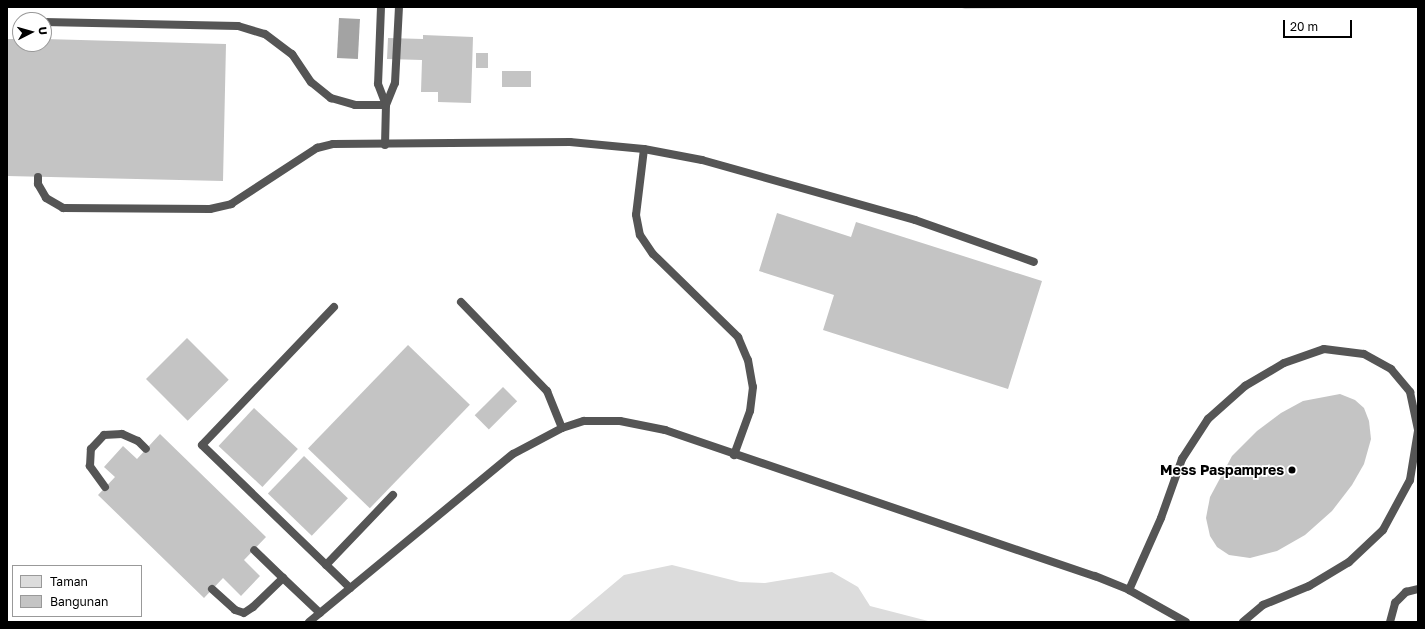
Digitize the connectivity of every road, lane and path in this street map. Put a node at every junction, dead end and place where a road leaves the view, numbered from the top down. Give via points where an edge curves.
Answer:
1 (381, 7) edge
2 (399, 7) edge
3 (52, 22) edge
4 (386, 105) junction
5 (385, 145) junction
6 (644, 149) junction
7 (38, 177) dead end
8 (1034, 262) dead end
9 (461, 302) dead end
10 (334, 307) dead end
11 (562, 428) junction
12 (146, 449) dead end
13 (734, 455) junction
14 (105, 488) dead end
15 (394, 495) dead end
16 (254, 550) dead end
17 (326, 565) junction
18 (283, 578) junction
19 (350, 588) junction
20 (212, 589) dead end
21 (1418, 589) edge
22 (1129, 590) junction
23 (320, 613) junction
24 (308, 622) edge
25 (1186, 622) edge
26 (1243, 622) edge
27 (1390, 622) edge

1 - 4 lane via 378,84
2 - 4 lane via 395,83
3 - 4 lane via 238,26 265,34 292,54 311,82 331,98 355,105
4 - 5 lane
5 - 6 lane via 570,142
5 - 7 lane via 334,144 317,148 231,204 210,209 63,208 46,198 38,184
6 - 8 lane via 702,160 915,220
6 - 13 lane via 636,215 640,235 653,254 738,337 748,360 753,387 750,411
9 - 11 lane via 547,391
10 - 17 lane via 202,445
11 - 13 lane via 584,421 620,421 665,430
11 - 19 lane via 513,454
12 - 14 lane via 138,441 122,434 104,435 91,449 90,466
13 - 22 lane via 1087,573
15 - 17 lane
16 - 18 lane
17 - 19 lane
18 - 20 lane via 244,613 235,610
18 - 23 lane
19 - 23 lane
21 - 27 lane via 1406,592 1395,603
22 - 25 lane
22 - 26 lane via 1161,518 1182,459 1208,419 1246,386 1284,363 1324,349 1364,354 1391,369 1410,392 1418,431 1410,480 1383,530 1349,562 1309,586 1263,605
23 - 24 lane

